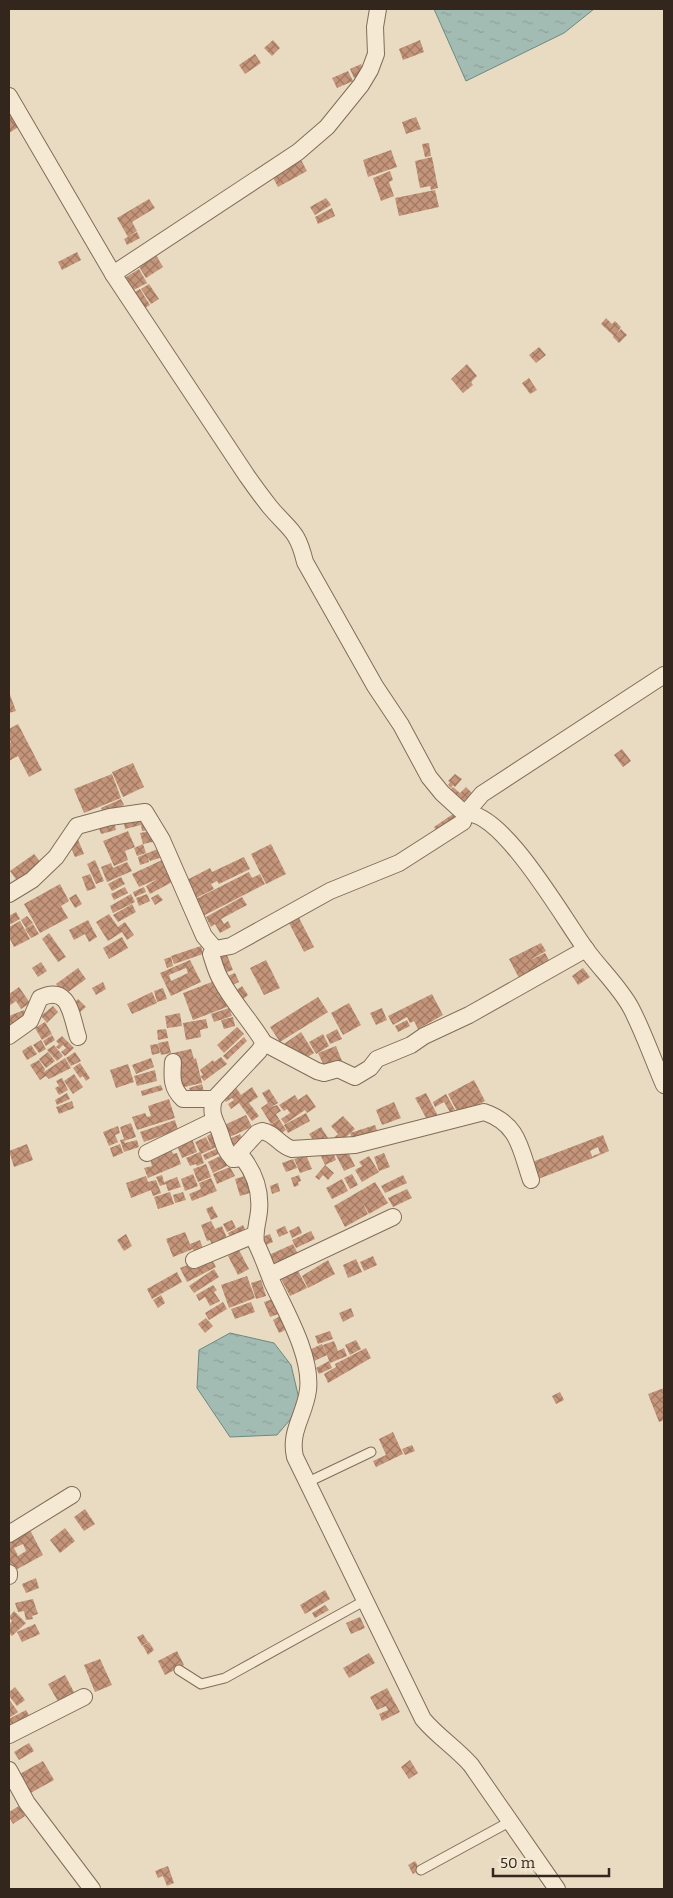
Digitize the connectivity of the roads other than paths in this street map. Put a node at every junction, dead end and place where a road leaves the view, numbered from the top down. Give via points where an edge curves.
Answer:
1 (378, 9) edge
2 (9, 96) edge
3 (114, 274) junction
4 (664, 675) edge
5 (465, 814) junction
6 (9, 894) edge
7 (214, 949) junction
8 (586, 949) junction
9 (9, 1036) edge
10 (78, 1038) dead end
11 (264, 1043) junction
12 (173, 1062) dead end
13 (664, 1085) edge
14 (214, 1099) junction
15 (213, 1121) junction
16 (147, 1152) dead end
17 (233, 1158) junction
18 (531, 1180) dead end
19 (393, 1217) dead end
20 (254, 1235) junction
21 (194, 1260) dead end
22 (270, 1275) junction
23 (371, 1452) dead end
24 (306, 1482) junction
25 (72, 1495) dead end
26 (9, 1534) edge
27 (364, 1601) junction
28 (179, 1670) dead end
29 (84, 1697) dead end
30 (9, 1735) edge
31 (9, 1770) edge
32 (511, 1821) junction
33 (422, 1870) dead end
34 (92, 1889) edge
35 (557, 1889) edge

1 - 3 street via 376,54 370,70 327,127 298,152
2 - 3 street
3 - 5 street via 247,476 270,508 295,533 305,562 429,777
4 - 5 street via 482,794
5 - 7 street via 463,822 399,863 330,891 231,946
5 - 8 street via 483,818 518,853 548,891
6 - 7 street via 32,880 56,857 77,826 145,812 162,840 204,936
7 - 11 street via 211,954 219,978
8 - 11 street via 469,1015 411,1045 377,1058 370,1068 355,1077 338,1069 324,1073 317,1071
8 - 13 street via 627,1002
9 - 10 street via 30,1022 40,998 49,993 63,997
11 - 14 street
12 - 14 street via 174,1088 183,1099
14 - 15 street
15 - 16 street
15 - 17 street via 226,1151
17 - 18 street via 262,1131 292,1149 355,1145 484,1112 498,1117 515,1133
17 - 20 street via 244,1158 258,1189 259,1211
19 - 22 street
20 - 21 street
20 - 22 street
22 - 24 street via 305,1361 308,1390 292,1446
23 - 24 lane
24 - 27 street
25 - 26 street
27 - 28 lane via 225,1678 201,1684
27 - 32 street via 423,1719 471,1765
29 - 30 street
31 - 34 street via 27,1803
32 - 33 lane
32 - 35 street

